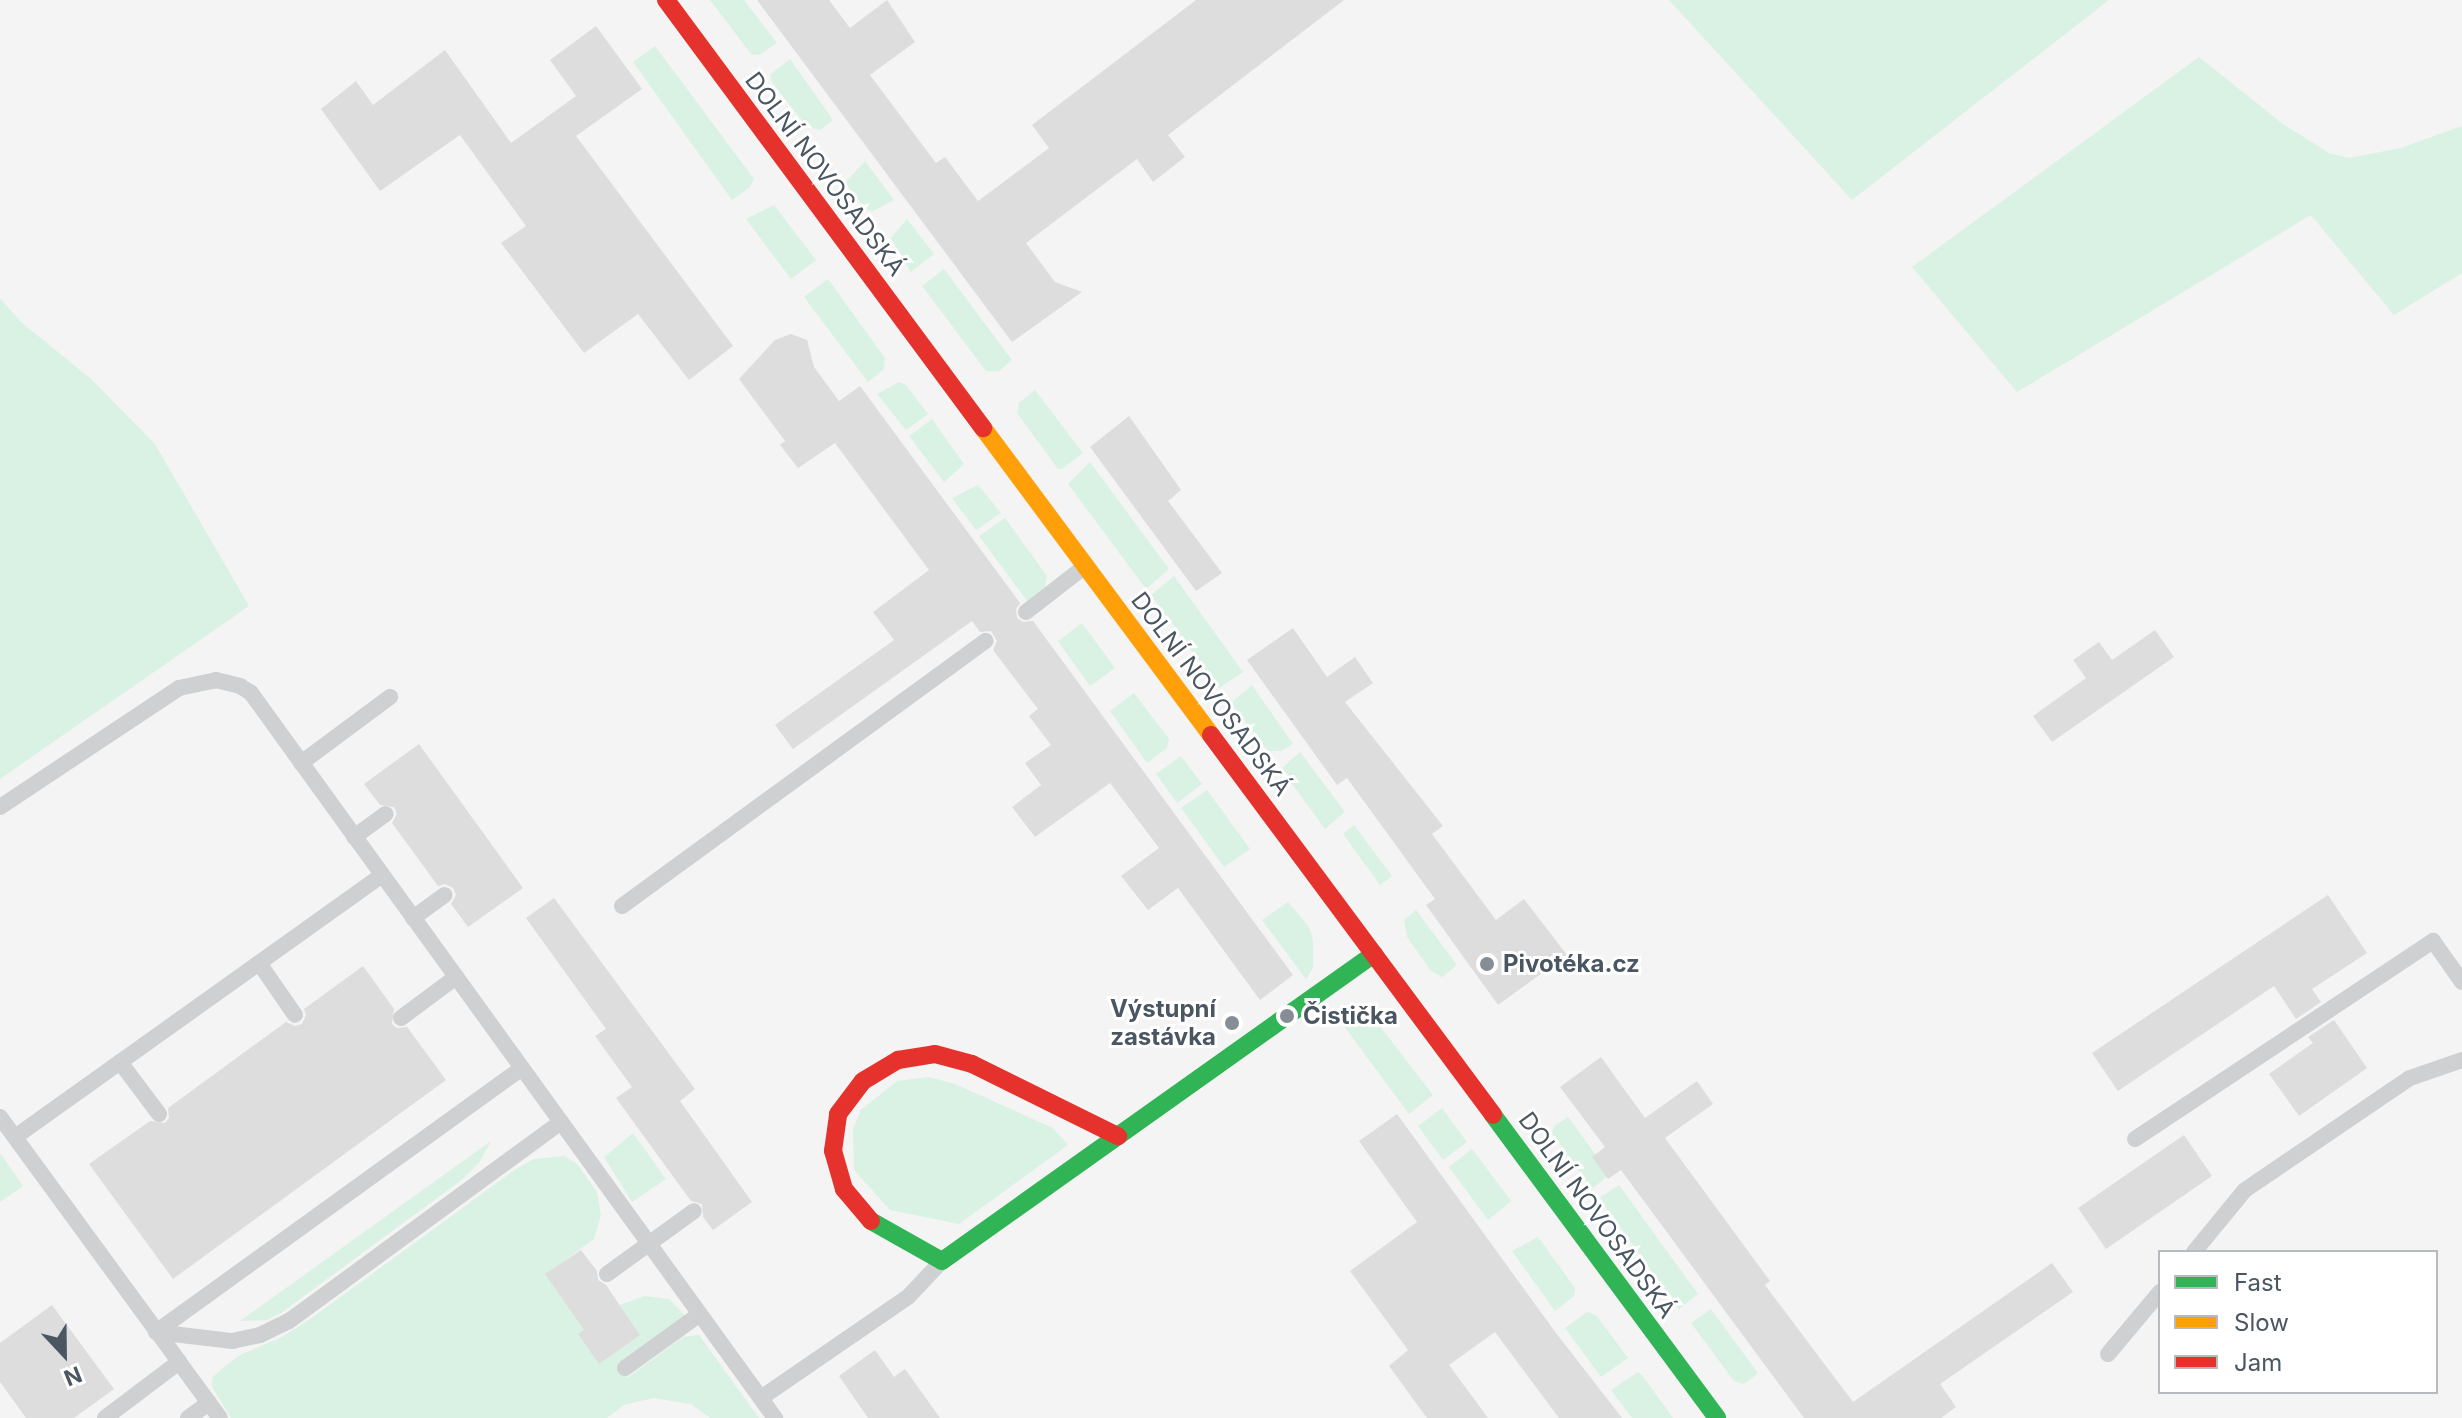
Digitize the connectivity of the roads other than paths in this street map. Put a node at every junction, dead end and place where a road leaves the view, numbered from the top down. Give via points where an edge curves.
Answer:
1 (666, 0) edge
2 (1086, 566) junction
3 (1026, 612) dead end
4 (986, 641) dead end
5 (390, 697) dead end
6 (301, 763) junction
7 (0, 807) edge
8 (386, 814) dead end
9 (354, 837) junction
10 (382, 875) junction
11 (445, 895) dead end
12 (622, 906) dead end
13 (413, 918) junction
14 (1374, 954) junction
15 (259, 963) junction
16 (456, 977) junction
17 (2462, 982) edge
18 (295, 1015) dead end
19 (401, 1018) dead end
20 (2462, 1060) edge
21 (120, 1062) junction
22 (522, 1068) junction
23 (159, 1114) dead end
24 (0, 1117) edge
25 (561, 1122) junction
26 (1118, 1136) junction
27 (15, 1137) junction
28 (2135, 1139) dead end
29 (694, 1211) dead end
30 (650, 1244) junction
31 (2196, 1250) edge
32 (942, 1261) junction
33 (607, 1274) dead end
34 (2158, 1294) edge
35 (700, 1314) junction
36 (156, 1332) junction
37 (2108, 1354) dead end
38 (179, 1362) junction
39 (625, 1368) dead end
40 (761, 1398) junction
41 (209, 1403) junction
42 (105, 1418) edge
43 (188, 1418) edge
44 (220, 1418) edge
45 (775, 1418) edge
46 (1717, 1418) edge

1 - 2 main road, DOLNÍ NOVOSADSKÁ
2 - 3 lane
2 - 14 main road, DOLNÍ NOVOSADSKÁ
4 - 12 lane
5 - 6 lane
6 - 7 lane via 251,693 227,682 202,681 166,695
6 - 9 lane
8 - 9 lane
9 - 10 lane
10 - 13 lane
10 - 15 lane
11 - 13 lane
13 - 16 lane
14 - 26 main road
14 - 46 main road, DOLNÍ NOVOSADSKÁ
15 - 18 lane
15 - 21 lane
16 - 19 lane
16 - 22 lane
17 - 28 lane via 2433,941
20 - 31 lane via 2410,1078 2245,1190
21 - 23 lane
21 - 27 lane
22 - 25 lane
22 - 36 lane
24 - 27 lane
25 - 30 lane
25 - 36 lane via 289,1321 232,1341
26 - 32 main road via 1033,1189
26 - 32 main road via 954,1057 917,1055 871,1076 851,1094 835,1123 833,1151 844,1189 872,1222
27 - 36 lane
29 - 30 lane
30 - 33 lane
30 - 35 lane
32 - 40 lane via 908,1297
34 - 37 lane
35 - 39 lane
35 - 40 lane
36 - 38 lane
38 - 41 lane
38 - 42 lane
40 - 45 lane
41 - 43 lane
41 - 44 lane

